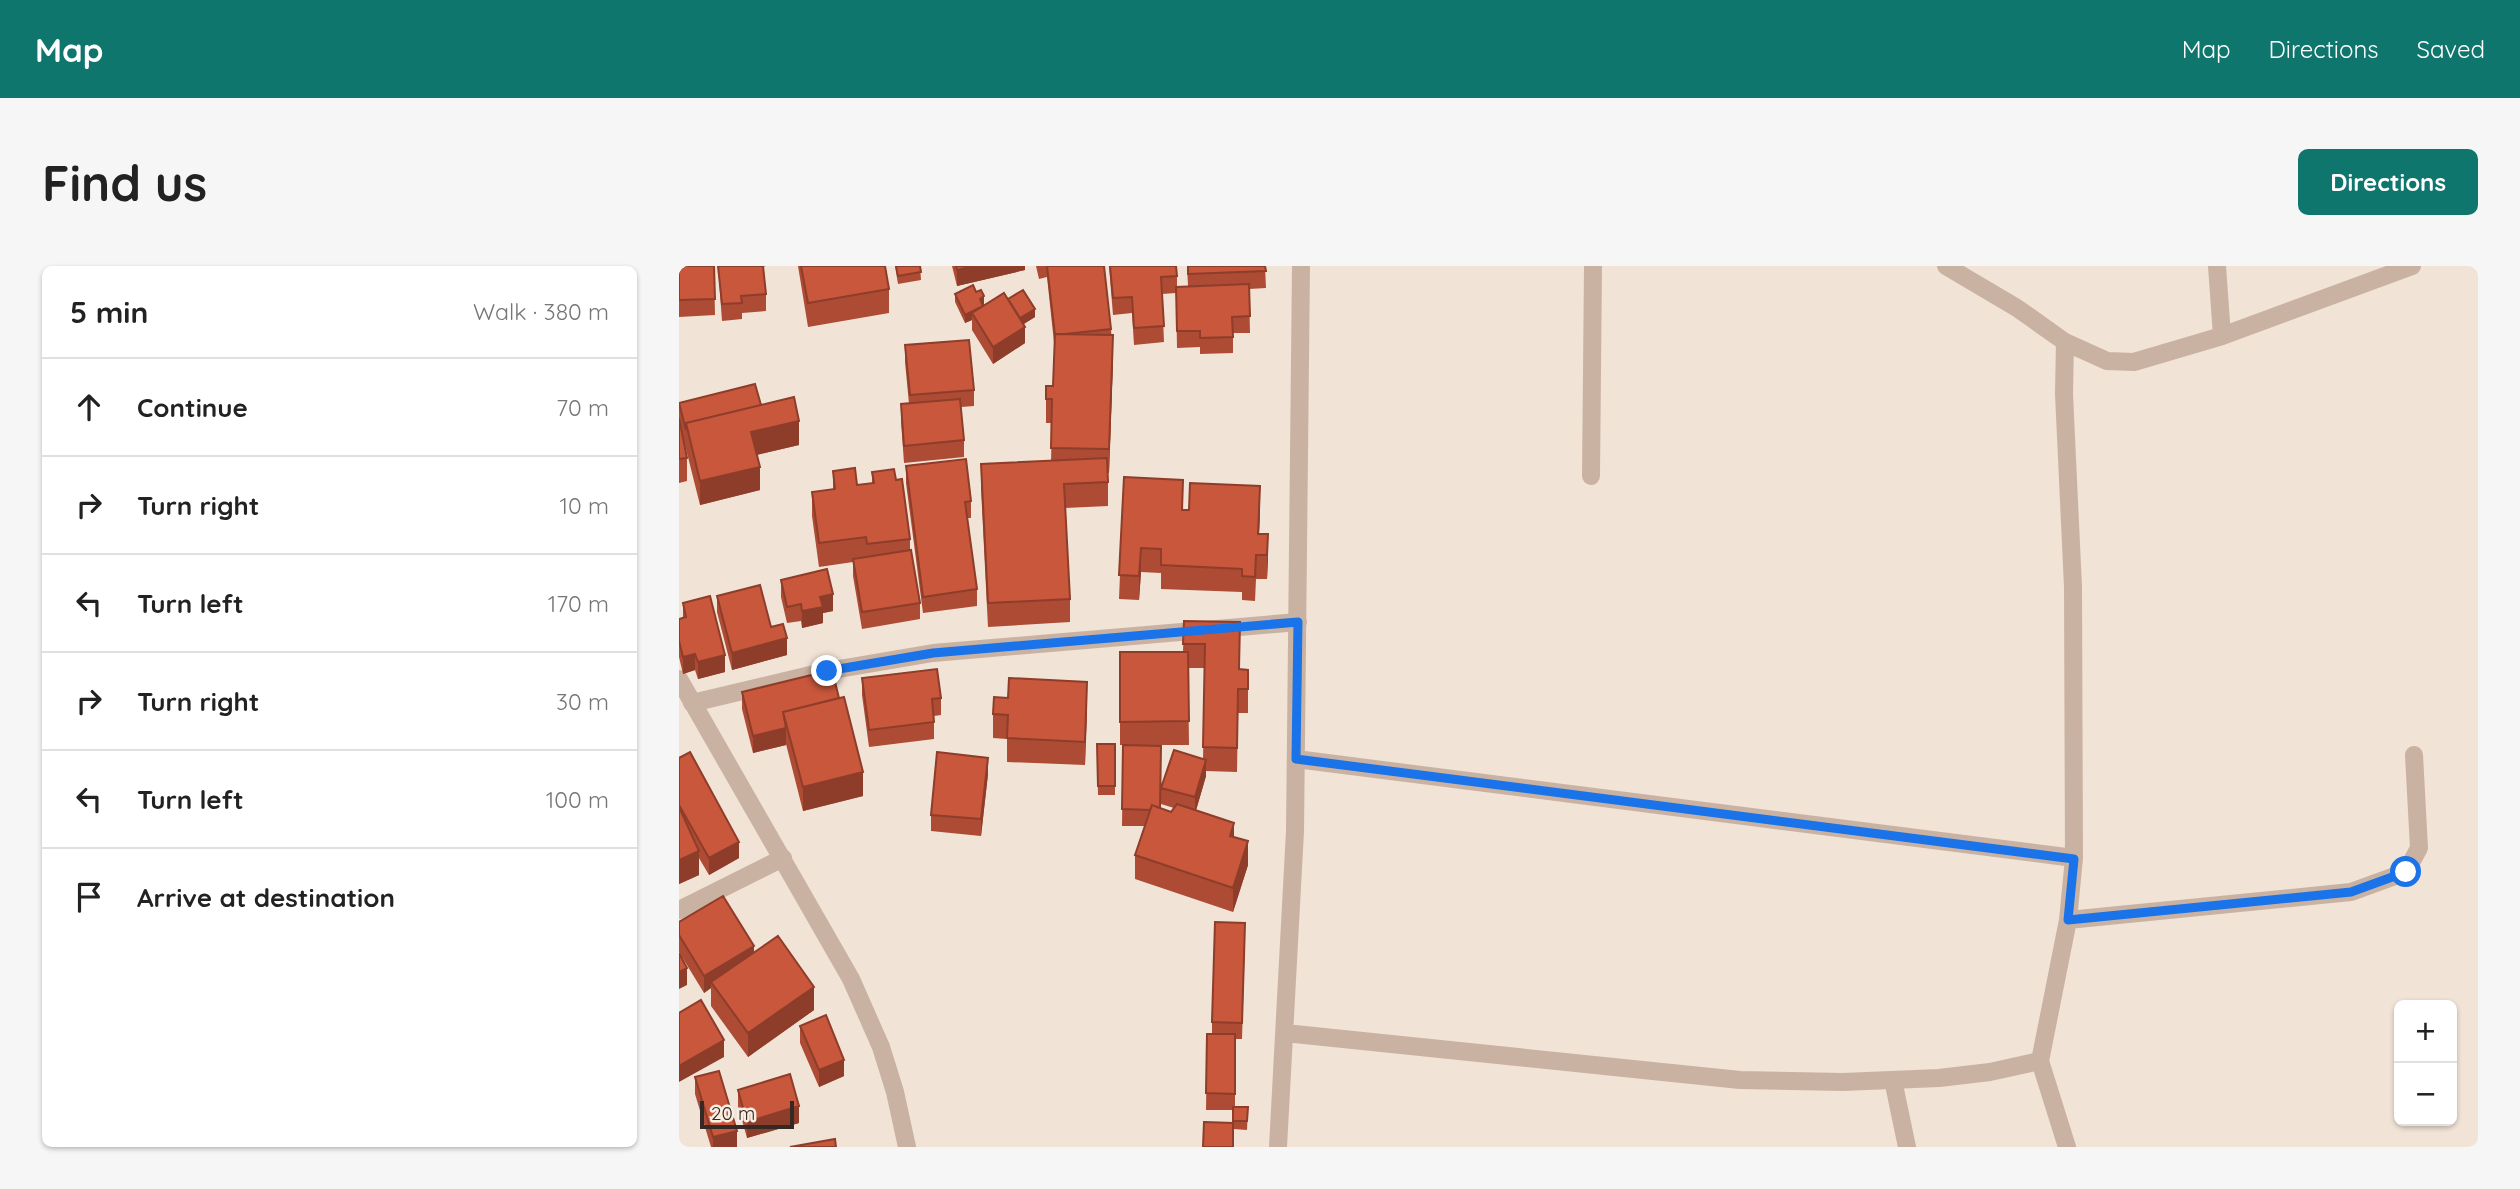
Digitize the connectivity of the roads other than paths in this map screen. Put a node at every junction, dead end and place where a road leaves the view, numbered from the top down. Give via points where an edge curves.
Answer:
1 (1301, 266) edge
2 (1593, 266) edge
3 (1945, 266) edge
4 (2217, 266) edge
5 (2412, 266) edge
6 (2222, 336) junction
7 (2065, 342) junction
8 (1591, 476) dead end
9 (1298, 622) junction
10 (679, 679) edge
11 (692, 703) junction
12 (2414, 755) dead end
13 (1296, 759) junction
14 (783, 859) junction
15 (2074, 859) junction
16 (679, 910) edge
17 (2068, 920) junction
18 (1285, 1033) junction
19 (2040, 1061) junction
20 (1893, 1080) junction
21 (907, 1147) edge
22 (1278, 1147) edge
23 (1907, 1147) edge
24 (2067, 1147) edge

1 - 9 street
2 - 8 street
3 - 7 street
4 - 6 street
5 - 6 street
6 - 7 street via 2134,362 2107,361
7 - 15 street via 2073,587
9 - 11 street via 933,653 827,671
9 - 13 street
10 - 11 street
11 - 14 street
12 - 17 street via 2419,848 2406,872 2351,892
13 - 15 street
13 - 18 street
14 - 16 street
14 - 21 street via 851,979 881,1047
15 - 17 street
17 - 19 street
18 - 20 street via 1740,1080
18 - 22 street
19 - 20 street via 1990,1072
19 - 24 street
20 - 23 street

